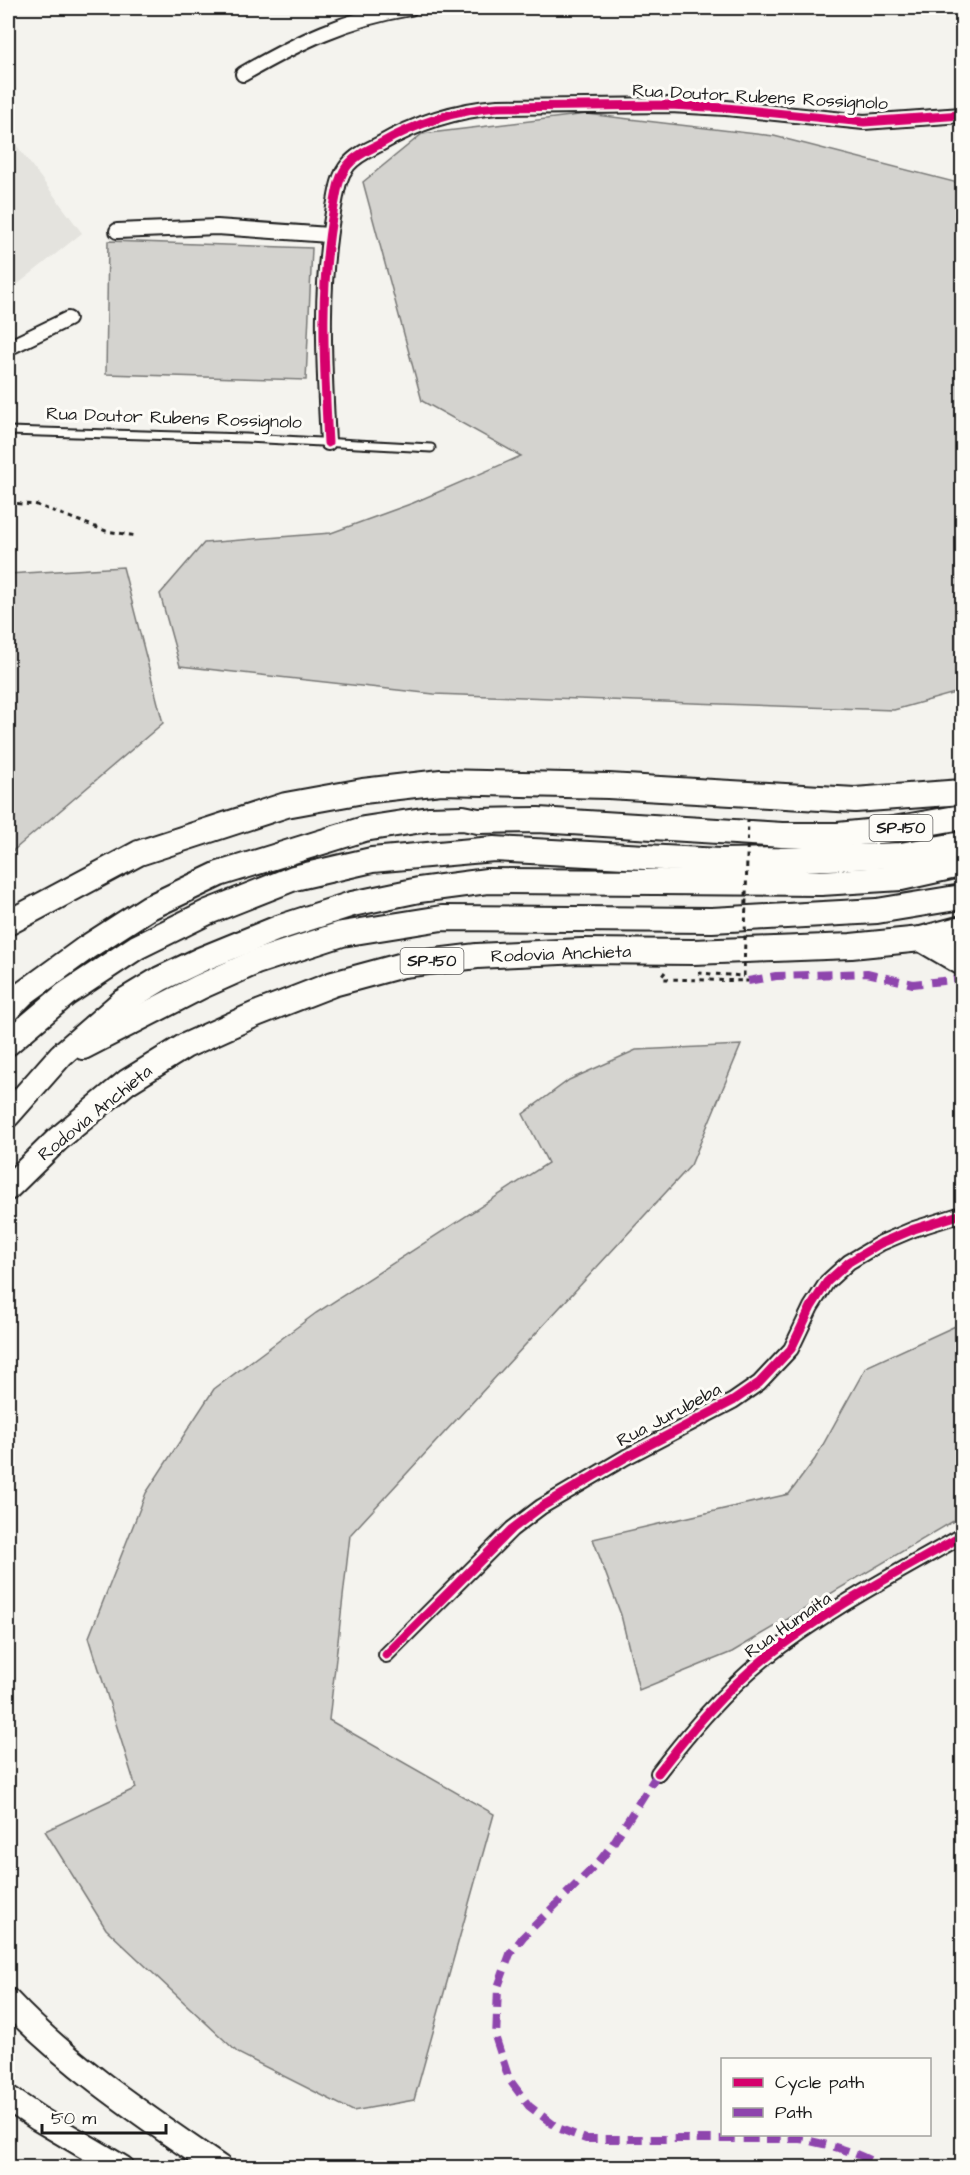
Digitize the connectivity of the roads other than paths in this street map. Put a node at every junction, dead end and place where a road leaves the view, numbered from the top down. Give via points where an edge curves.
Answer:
1 (410, 8) edge
2 (243, 74) dead end
3 (963, 115) edge
4 (117, 231) dead end
5 (328, 235) junction
6 (68, 319) dead end
7 (8, 348) edge
8 (8, 430) edge
9 (328, 443) junction
10 (431, 448) dead end
11 (963, 792) edge
12 (963, 817) edge
13 (963, 844) edge
14 (963, 862) edge
15 (963, 897) edge
16 (8, 923) edge
17 (963, 928) edge
18 (921, 939) junction
19 (963, 944) edge
20 (963, 963) edge
21 (8, 1009) edge
22 (8, 1043) edge
23 (61, 1055) junction
24 (8, 1115) edge
25 (8, 1188) edge
26 (963, 1214) edge
27 (963, 1536) edge
28 (386, 1655) dead end
29 (658, 1773) dead end
30 (8, 2001) edge
31 (8, 2098) edge
32 (122, 2168) edge
33 (220, 2168) edge

1 - 2 street via 349,22 302,41
3 - 5 street, Rua Doutor Rubens Rossignolo via 864,122 670,105 498,106 467,110 408,128 348,164 339,178
4 - 5 street via 217,227
5 - 9 street, Rua Doutor Rubens Rossignolo via 324,338
6 - 7 street
8 - 9 lane, Rua Doutor Rubens Rossignolo
9 - 10 lane
11 - 16 highway via 855,800 608,786 441,782 363,791 285,805 139,853
12 - 21 highway, SP-150 via 838,835 463,818 364,829 219,874 148,908 86,948
13 - 22 highway, SP-150 via 901,855 780,860 720,861 494,849 372,860 294,878 208,912 137,947 66,994
14 - 23 highway via 902,878 821,883 487,881 419,890 278,928 202,958 122,1002
15 - 23 highway via 877,911 723,919 442,918 342,934 256,962
17 - 18 highway, Rodovia Anchieta / SP-150
18 - 19 lane
18 - 20 highway
18 - 25 highway, Rodovia Anchieta / SP-150 via 851,946 477,956 403,965 333,984 185,1046 127,1083 58,1139
23 - 24 highway
26 - 28 street, Rua Jurubeba via 914,1229 849,1262 827,1282 791,1349 759,1383 541,1507 512,1529
27 - 29 street, Rua Humaíta via 804,1629 763,1660 721,1698
30 - 33 highway via 47,2040 139,2112
31 - 32 highway

